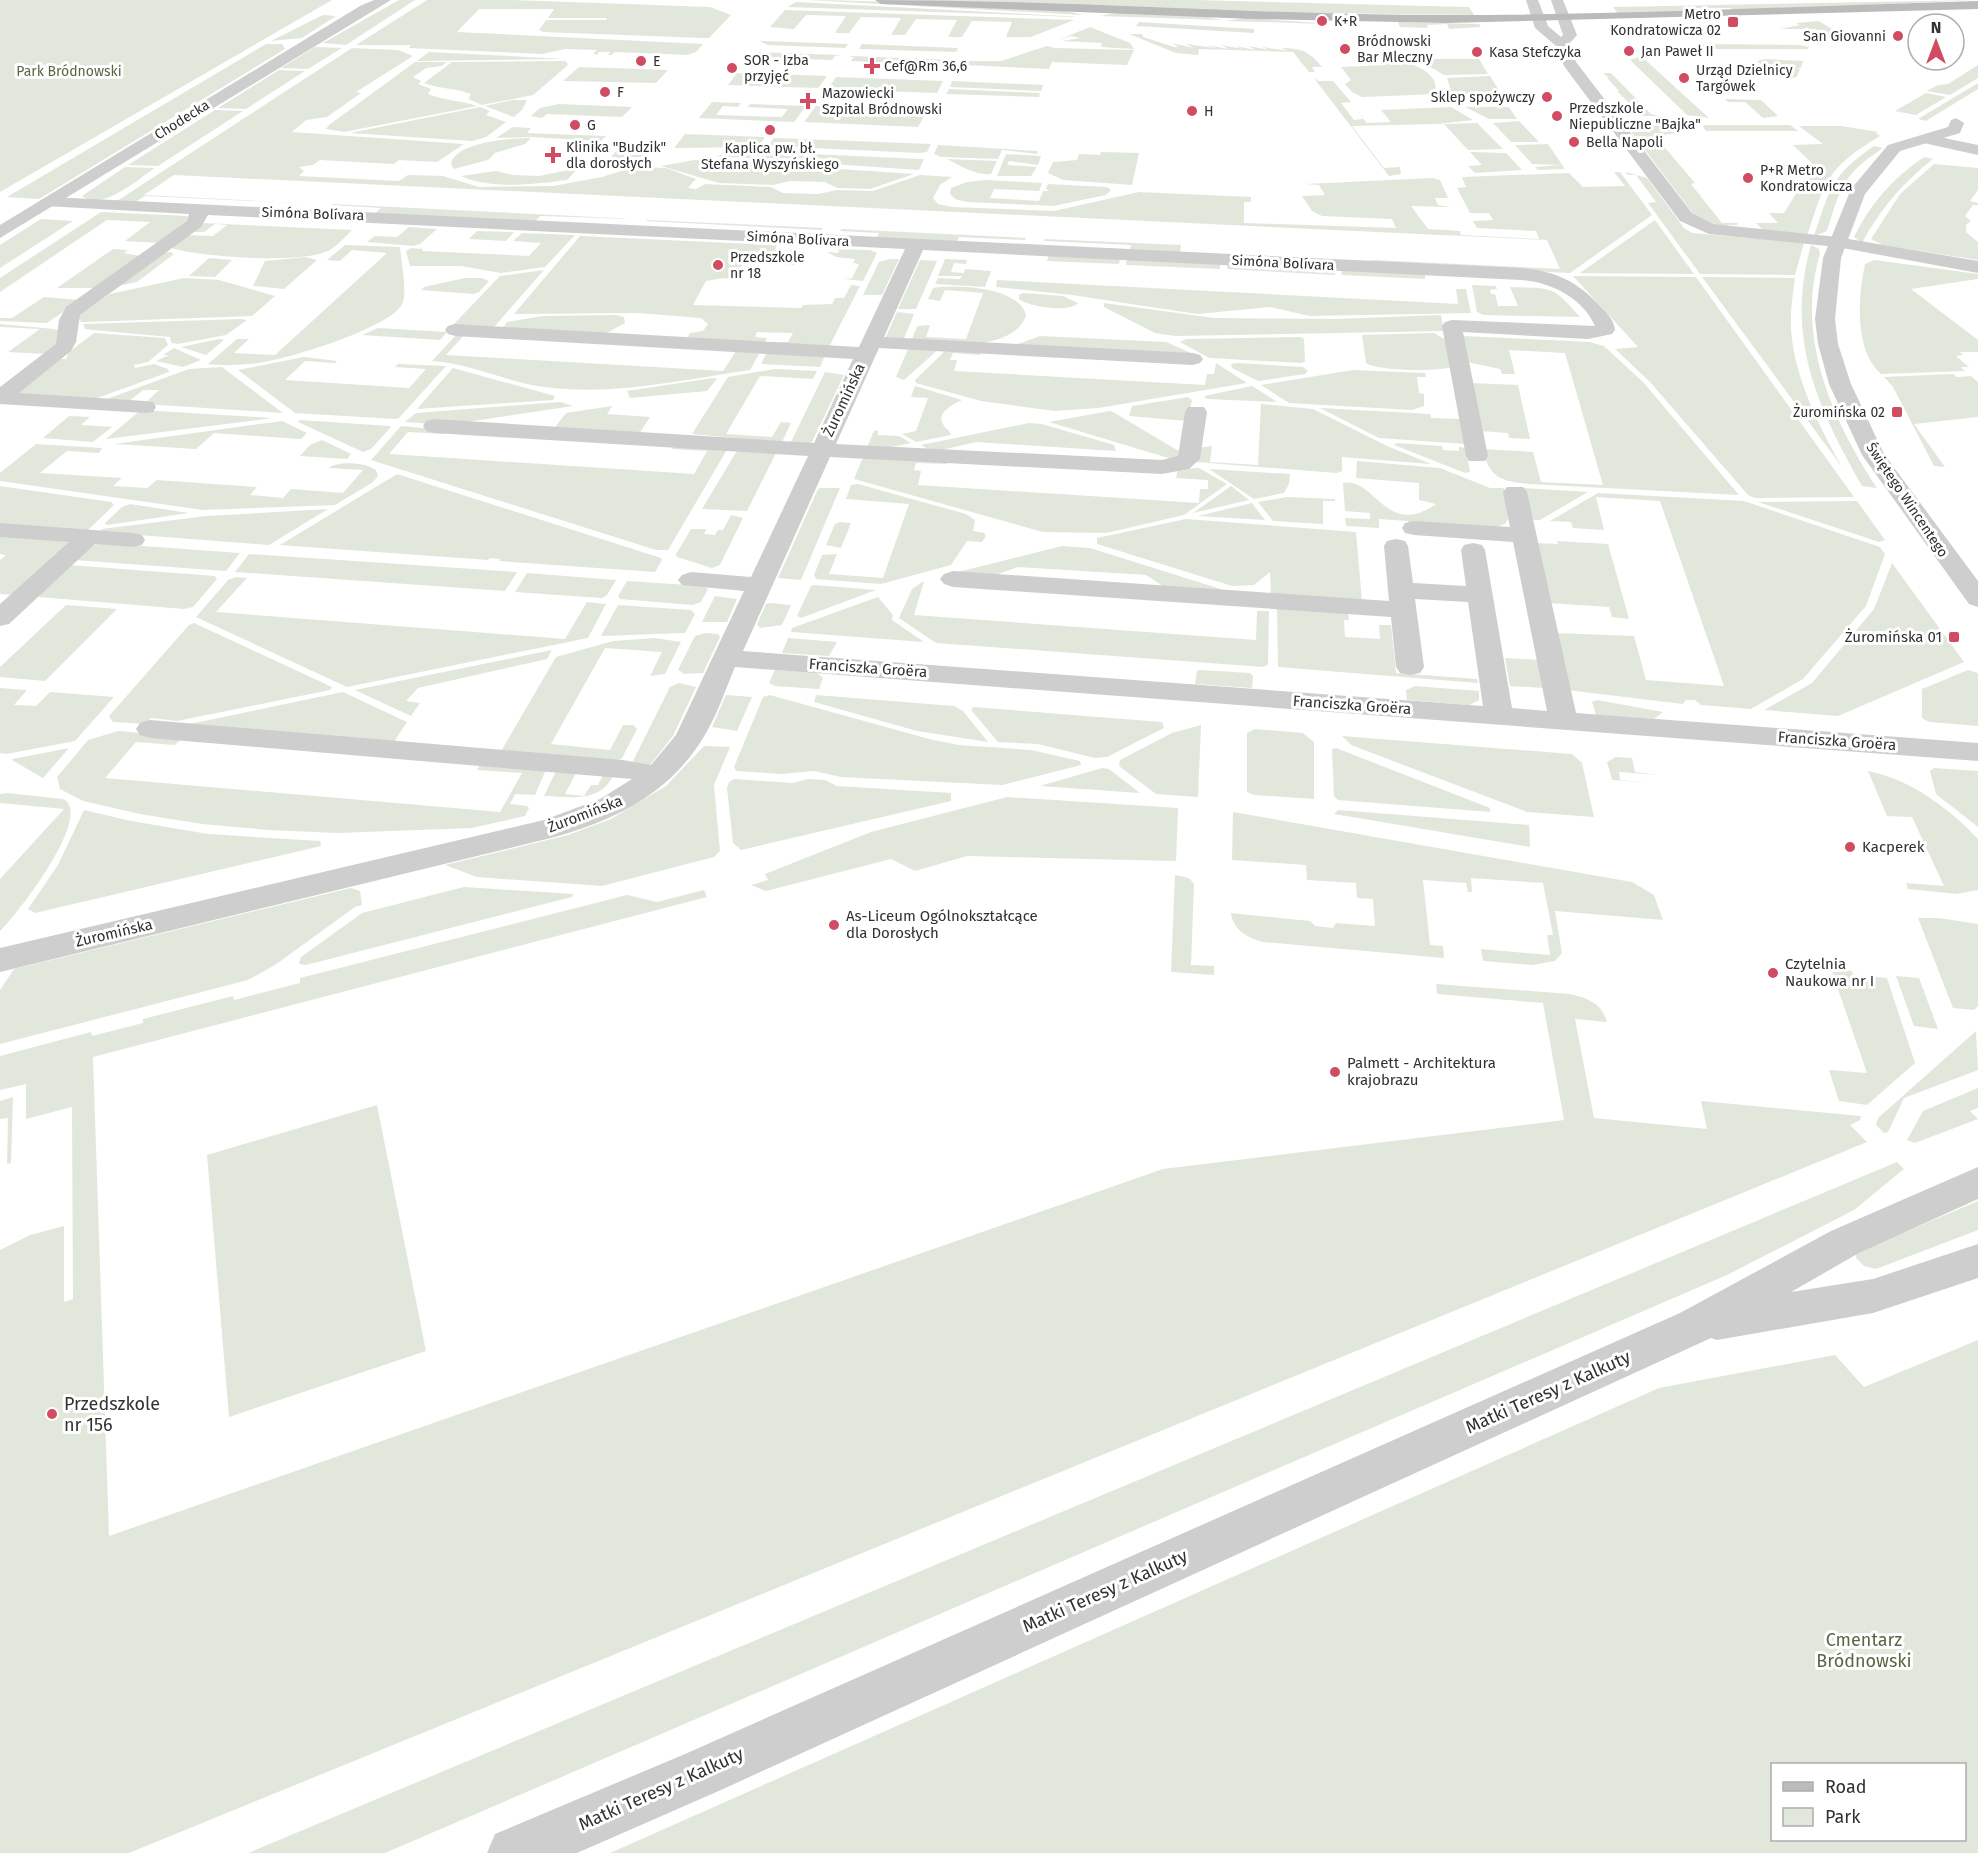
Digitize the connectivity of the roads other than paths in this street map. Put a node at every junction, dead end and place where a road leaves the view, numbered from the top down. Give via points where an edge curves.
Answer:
1 (385, 0) edge
2 (881, 0) edge
3 (1778, 0) edge
4 (1533, 2) edge
5 (1558, 2) edge
6 (369, 4) edge
7 (1464, 5) dead end
8 (1963, 6) joint
9 (1978, 7) edge
10 (1564, 18) junction
11 (1538, 19) junction
12 (1562, 44) junction
13 (1971, 113) dead end
14 (1925, 138) junction
15 (1978, 150) edge
16 (51, 202) junction
17 (204, 210) junction
18 (0, 233) edge
19 (916, 245) junction
20 (1835, 250) junction
21 (1978, 267) edge
22 (455, 330) dead end
23 (869, 348) junction
24 (56, 355) junction
25 (78, 357) dead end
26 (1193, 359) dead end
27 (0, 398) edge
28 (145, 408) dead end
29 (1196, 412) dead end
30 (434, 426) dead end
31 (822, 448) junction
32 (1477, 456) dead end
33 (1515, 492) dead end
34 (0, 530) edge
35 (1524, 535) junction
36 (89, 537) junction
37 (133, 540) dead end
38 (1473, 550) dead end
39 (953, 579) dead end
40 (691, 580) dead end
41 (760, 585) junction
42 (1480, 595) junction
43 (1978, 599) edge
44 (1402, 600) junction
45 (0, 618) edge
46 (726, 658) junction
47 (1410, 667) dead end
48 (1499, 716) junction
49 (1563, 721) junction
50 (150, 729) dead end
51 (1978, 752) edge
52 (659, 775) junction
53 (0, 960) edge
54 (1978, 1182) edge
55 (1978, 1261) edge
56 (1695, 1326) junction
57 (514, 1853) edge

1 - 6 street, Chodecka
2 - 11 main road via 1335,18
3 - 5 main road
4 - 5 main road
4 - 7 main road
4 - 11 street
5 - 10 street
6 - 16 street, Chodecka
8 - 9 street
8 - 10 main road
10 - 11 main road
10 - 12 street via 1570,35
11 - 12 street via 1544,31
12 - 20 street via 1569,63 1686,217 1724,231
13 - 14 street, Świętego Wincentego via 1956,123 1955,130
14 - 15 street
14 - 20 street, Świętego Wincentego via 1912,152 1885,161 1857,193
16 - 17 street, Simóna Bolívara
16 - 18 street, Chodecka
17 - 19 street, Simóna Bolívara
17 - 24 street via 194,224 73,311 68,319 69,338
19 - 23 street, Żuromińska
19 - 32 street, Simóna Bolívara via 1545,277 1564,283 1603,321 1606,328 1600,333 1452,326
20 - 21 street
20 - 43 street, Świętego Wincentego via 1826,296 1826,326 1830,353 1845,396 1873,455
22 - 23 street
23 - 26 street
23 - 31 street, Żuromińska
24 - 25 street
24 - 27 street
27 - 28 street
29 - 31 street via 1190,458 1172,466
30 - 31 street
31 - 41 street, Żuromińska
33 - 35 street
34 - 36 street
35 - 44 street via 1405,537
35 - 49 street
36 - 37 street
36 - 45 street
38 - 42 street
39 - 44 street
40 - 41 street
41 - 46 street, Żuromińska
42 - 44 street
42 - 48 street
44 - 47 street
46 - 48 street, Franciszka Groëra
46 - 52 street, Żuromińska via 690,736
48 - 49 street, Franciszka Groëra
49 - 51 street, Franciszka Groëra
50 - 52 street
52 - 53 street, Żuromińska via 612,806 551,828
54 - 56 street, Matki Teresy z Kalkuty via 1845,1242
55 - 56 street, Matki Teresy z Kalkuty via 1873,1296
56 - 57 street, Matki Teresy z Kalkuty via 703,1772

